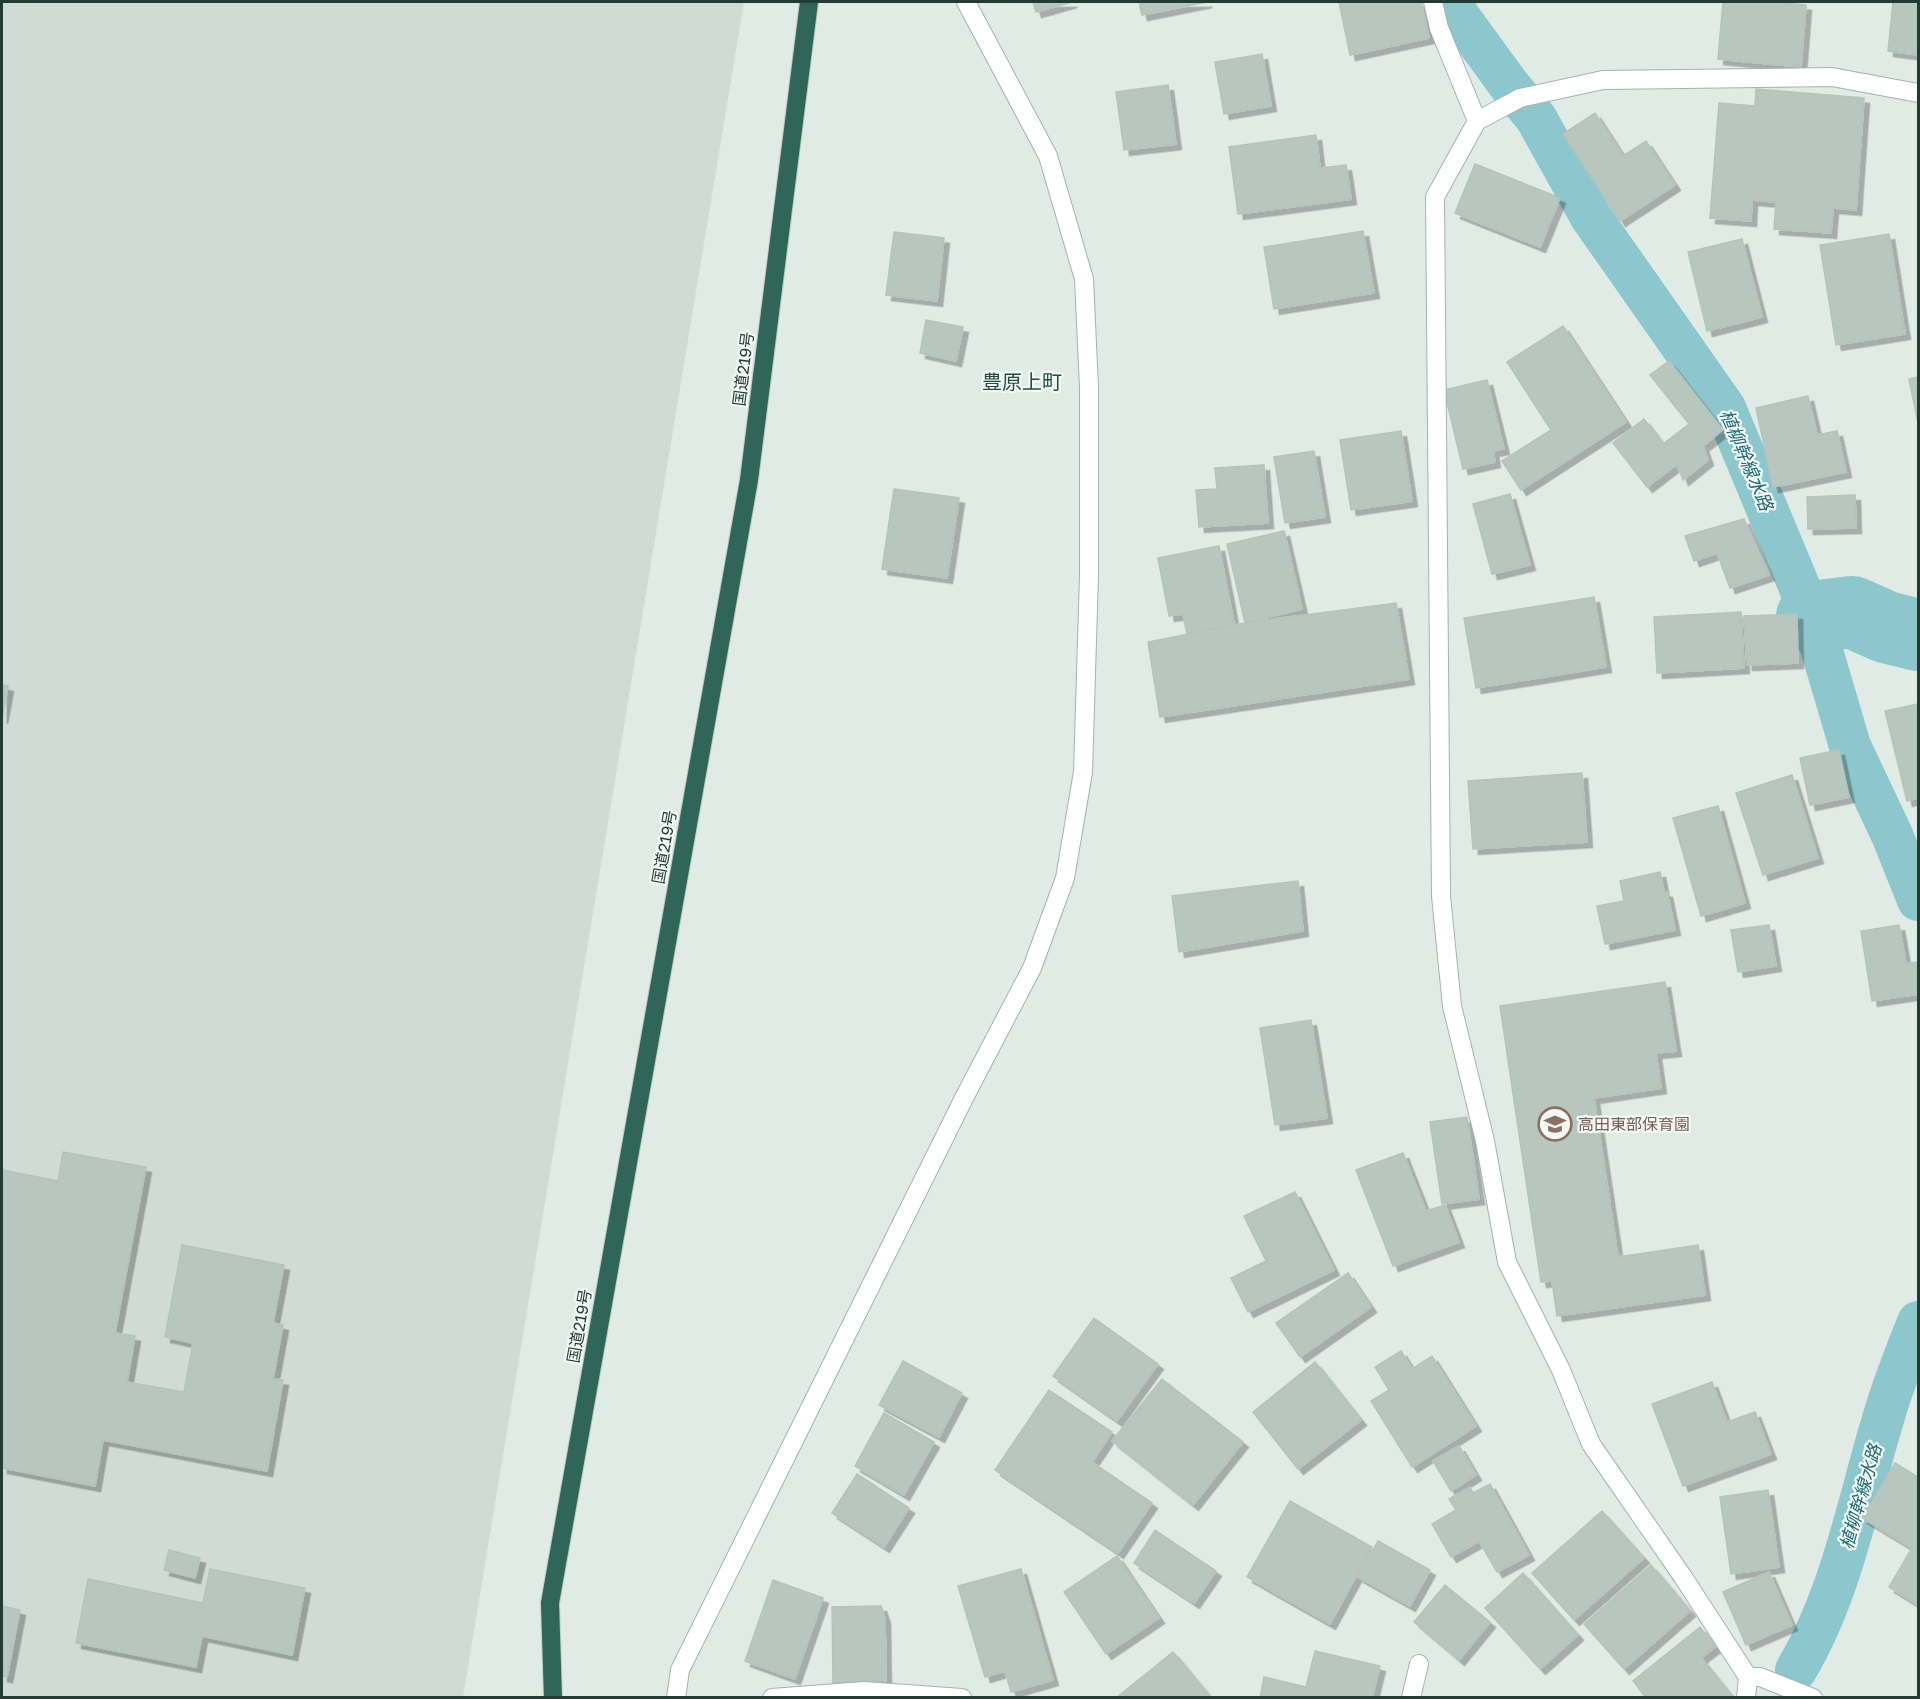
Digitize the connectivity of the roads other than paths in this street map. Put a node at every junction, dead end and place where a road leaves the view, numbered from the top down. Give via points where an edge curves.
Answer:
1 (809, 2) edge
2 (966, 2) edge
3 (1433, 2) edge
4 (1918, 93) edge
5 (1477, 121) junction
6 (1419, 1664) dead end
7 (1748, 1677) junction
8 (553, 1698) edge
9 (676, 1698) edge
10 (772, 1698) edge
11 (962, 1698) edge
12 (1411, 1698) edge
13 (1746, 1698) edge
14 (1813, 1698) edge

1 - 8 highway, 国道219号 via 749,480 550,1603
2 - 9 street via 1048,156 1084,279 1089,388 1089,586 1083,772 1065,878 1032,968 680,1670
3 - 5 street via 1439,28
4 - 5 street via 1832,77 1603,80 1520,98
5 - 7 street via 1436,197 1441,896 1452,1006 1485,1141 1507,1262 1561,1370 1591,1444
6 - 12 street
7 - 13 street
7 - 14 street via 1760,1677
10 - 11 street via 864,1691

